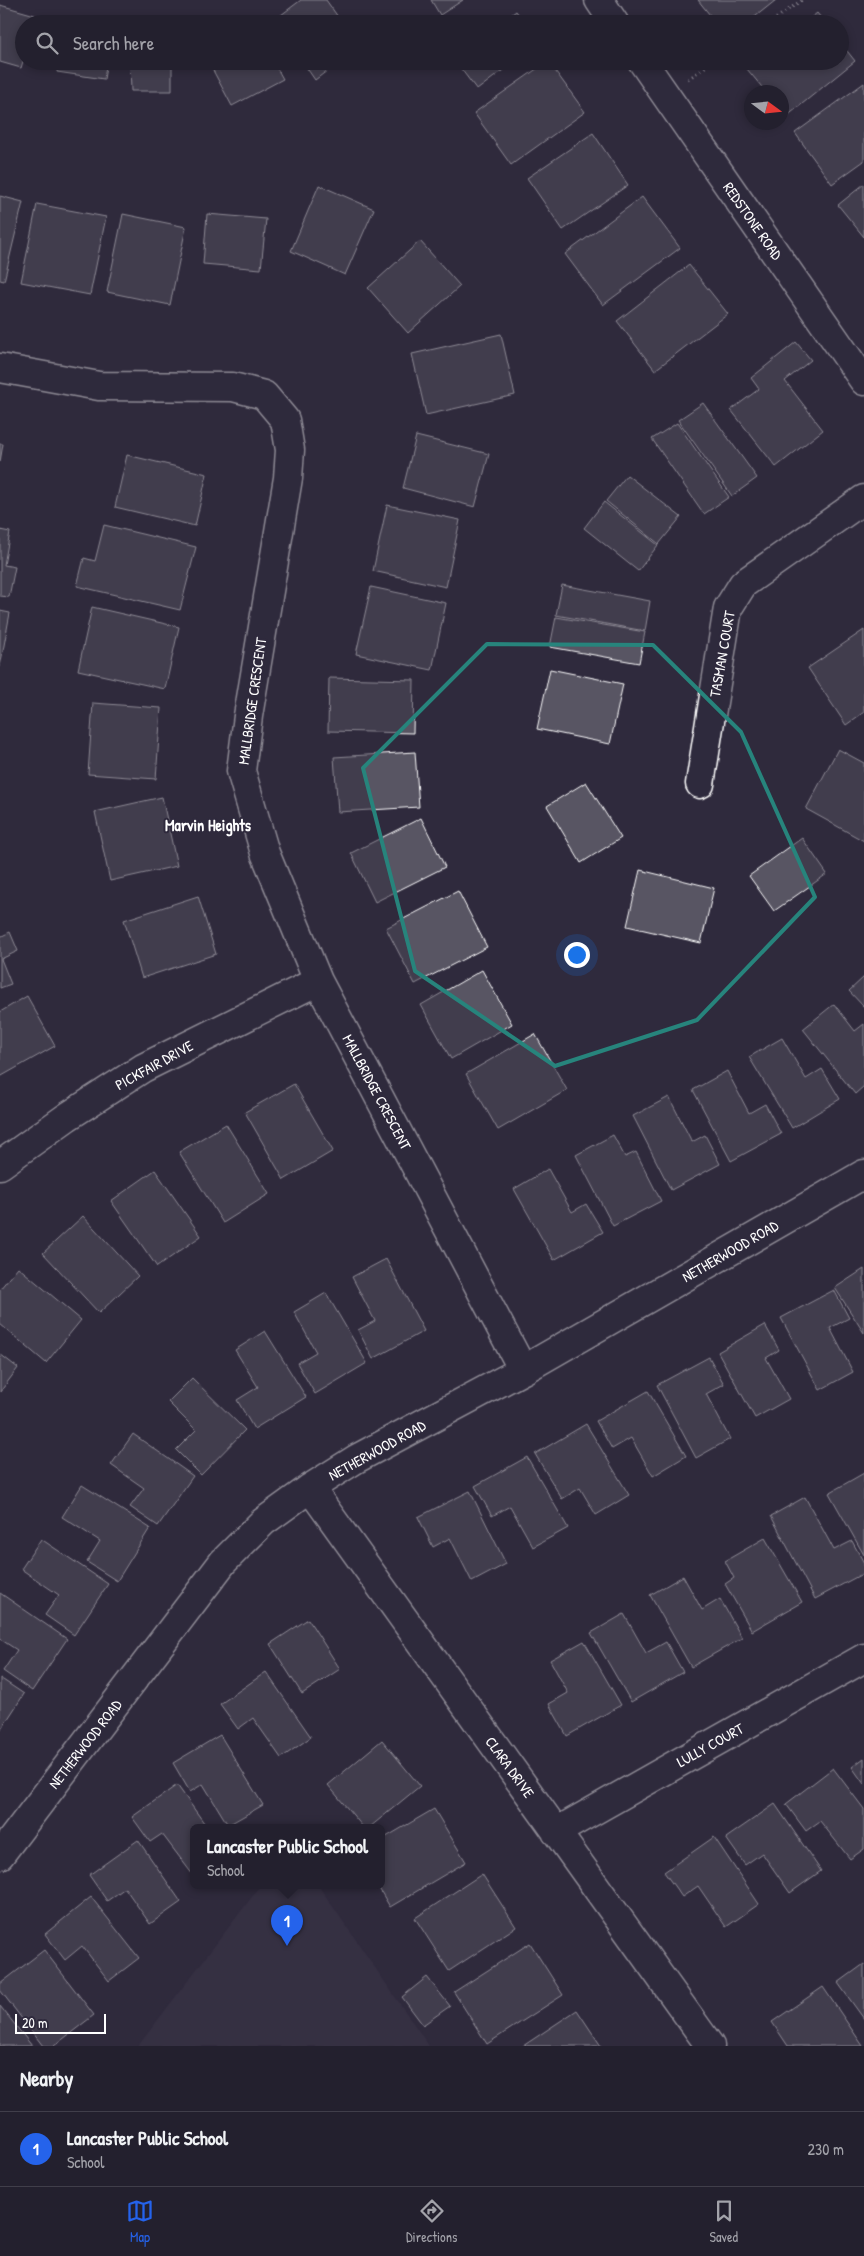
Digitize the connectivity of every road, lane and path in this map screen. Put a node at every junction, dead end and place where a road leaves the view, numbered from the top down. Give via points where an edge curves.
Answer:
1 (599, 0) edge
2 (802, 0) edge
3 (610, 15) edge
4 (781, 15) edge
5 (648, 70) edge
6 (0, 368) edge
7 (864, 381) edge
8 (864, 499) edge
9 (700, 784) dead end
10 (318, 981) junction
11 (0, 1165) edge
12 (864, 1174) edge
13 (523, 1370) junction
14 (310, 1488) junction
15 (864, 1658) edge
16 (556, 1832) junction
17 (0, 1855) edge
18 (710, 2046) edge

1 - 3 street
2 - 4 path
5 - 7 street, REDSTONE ROAD
6 - 10 street, MALLBRIDGE CRESCENT via 99,386 233,387 264,395 285,420 290,450 288,478 248,716 242,771 265,853
8 - 9 street, TASMAN COURT via 743,584 728,608
10 - 11 street, PICKFAIR DRIVE via 142,1068
10 - 13 street, MALLBRIDGE CRESCENT
12 - 13 street, NETHERWOOD ROAD
13 - 14 street, NETHERWOOD ROAD via 356,1459
14 - 16 street, CLARA DRIVE
14 - 17 street, NETHERWOOD ROAD via 263,1522 223,1562
15 - 16 street, LULLY COURT
16 - 18 street, CLARA DRIVE

